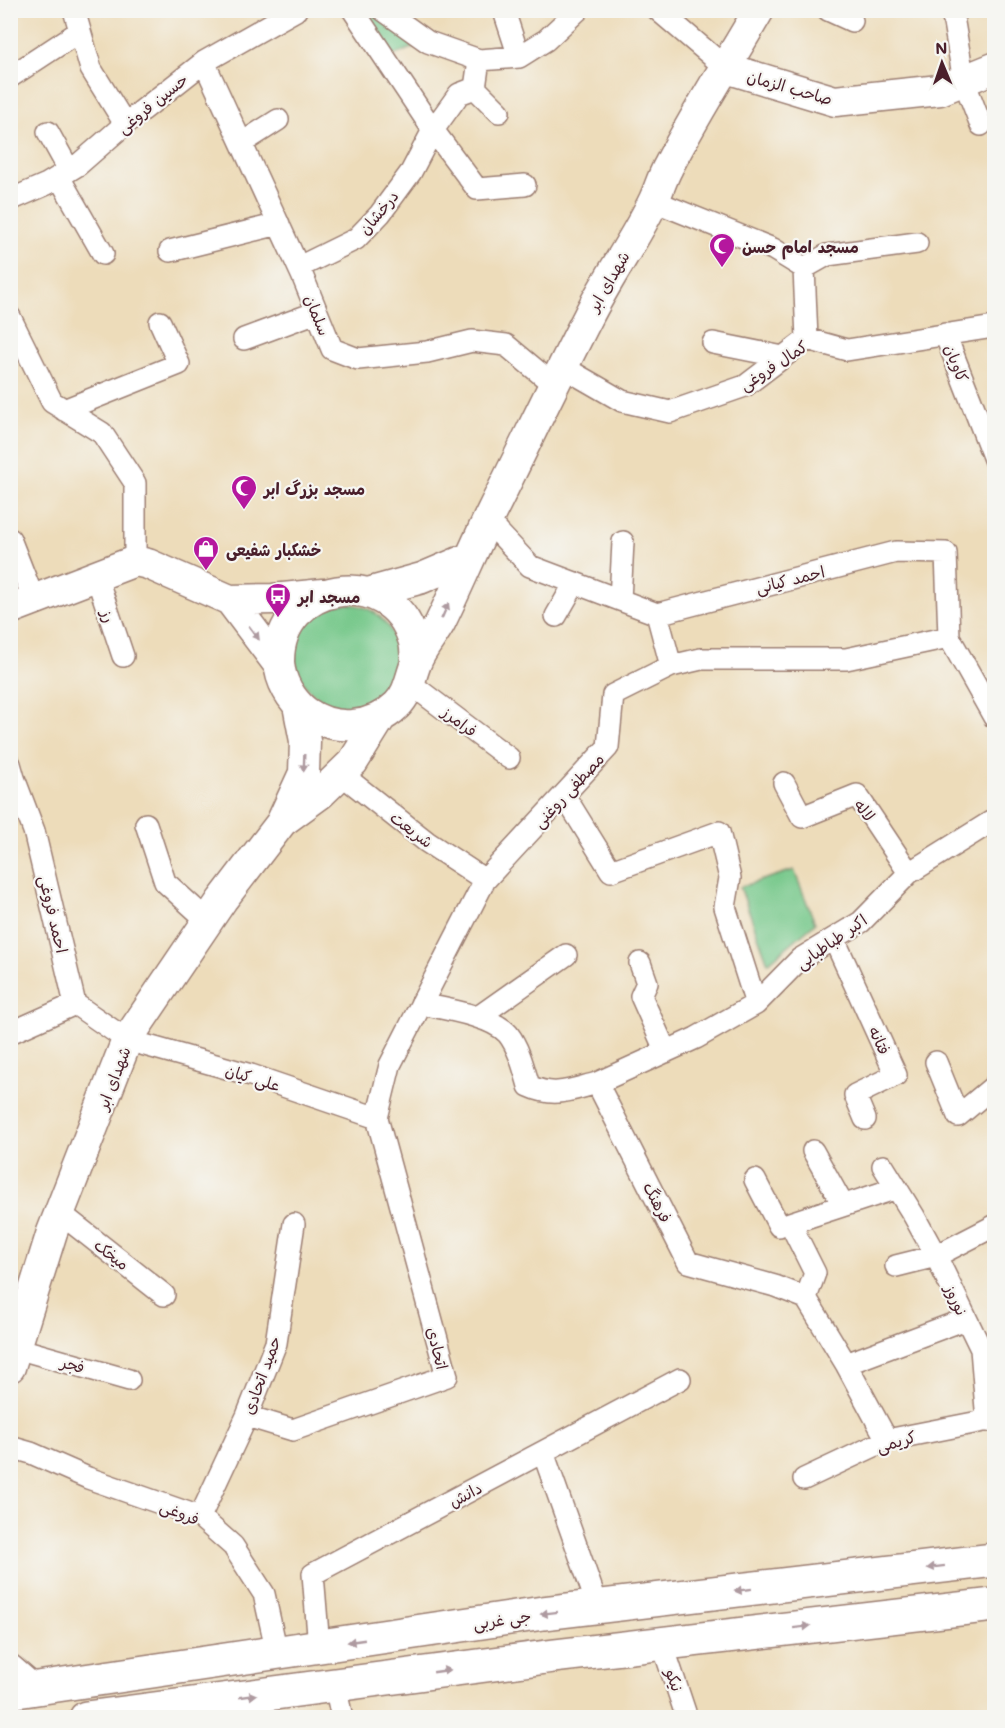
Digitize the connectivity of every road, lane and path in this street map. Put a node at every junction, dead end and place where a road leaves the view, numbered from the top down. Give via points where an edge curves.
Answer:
1 (74, 10) edge
2 (296, 10) edge
3 (353, 10) edge
4 (383, 10) edge
5 (578, 10) edge
6 (658, 10) edge
7 (759, 10) edge
8 (828, 10) edge
9 (954, 10) edge
10 (504, 11) edge
11 (852, 21) dead end
12 (80, 31) junction
13 (519, 57) junction
14 (479, 60) junction
15 (204, 62) junction
16 (726, 68) junction
17 (994, 68) edge
18 (10, 77) edge
19 (964, 81) junction
20 (475, 88) junction
21 (499, 112) dead end
22 (278, 120) dead end
23 (125, 124) junction
24 (981, 125) dead end
25 (434, 130) junction
26 (48, 132) dead end
27 (242, 143) junction
28 (64, 173) junction
29 (525, 185) dead end
30 (10, 200) edge
31 (654, 201) junction
32 (279, 224) junction
33 (917, 243) dead end
34 (170, 251) dead end
35 (103, 254) dead end
36 (299, 267) junction
37 (804, 268) junction
38 (317, 312) junction
39 (10, 317) edge
40 (160, 322) dead end
41 (994, 327) edge
42 (945, 334) junction
43 (244, 339) dead end
44 (807, 339) junction
45 (713, 343) dead end
46 (783, 357) junction
47 (559, 376) junction
48 (64, 410) junction
49 (994, 459) edge
50 (487, 520) junction
51 (10, 539) edge
52 (623, 542) dead end
53 (469, 558) junction
54 (135, 561) junction
55 (96, 575) junction
56 (575, 583) junction
57 (368, 593) junction
58 (323, 594) junction
59 (230, 600) junction
60 (620, 600) junction
61 (22, 605) edge
62 (657, 614) junction
63 (556, 616) dead end
64 (949, 637) junction
65 (123, 656) dead end
66 (279, 665) junction
67 (671, 666) junction
68 (414, 673) junction
69 (298, 705) junction
70 (381, 717) junction
71 (994, 717) edge
72 (509, 758) dead end
73 (12, 773) edge
74 (341, 774) junction
75 (784, 783) dead end
76 (564, 795) junction
77 (994, 820) edge
78 (281, 823) junction
79 (146, 824) dead end
80 (909, 873) junction
81 (485, 880) junction
82 (208, 921) junction
83 (834, 939) junction
84 (566, 955) dead end
85 (640, 963) dead end
86 (75, 1004) junction
87 (421, 1004) junction
88 (756, 1004) junction
89 (478, 1017) junction
90 (10, 1033) edge
91 (128, 1040) junction
92 (666, 1052) junction
93 (936, 1062) dead end
94 (597, 1083) junction
95 (994, 1086) edge
96 (377, 1118) junction
97 (864, 1119) dead end
98 (813, 1151) dead end
99 (883, 1166) dead end
100 (755, 1180) dead end
101 (897, 1188) junction
102 (843, 1205) junction
103 (60, 1213) junction
104 (294, 1224) dead end
105 (994, 1226) edge
106 (778, 1227) junction
107 (936, 1256) junction
108 (896, 1266) dead end
109 (164, 1295) dead end
110 (806, 1299) junction
111 (966, 1319) junction
112 (13, 1357) edge
113 (846, 1364) junction
114 (680, 1379) dead end
115 (129, 1380) dead end
116 (247, 1416) junction
117 (991, 1420) edge
118 (887, 1440) junction
119 (10, 1447) edge
120 (543, 1452) junction
121 (804, 1479) dead end
122 (200, 1517) junction
123 (994, 1560) edge
124 (994, 1605) edge
125 (598, 1607) junction
126 (662, 1643) junction
127 (319, 1647) junction
128 (277, 1653) junction
129 (18, 1684) edge
130 (335, 1685) junction
131 (160, 1713) edge
132 (86, 1718) edge
133 (342, 1718) edge
134 (687, 1718) edge

1 - 12 street
2 - 15 street, حسین فروغی
3 - 25 street
4 - 14 street via 428,42
5 - 13 street via 546,40
6 - 16 street
7 - 16 street, شهدای ابر
8 - 11 street
9 - 19 street
10 - 13 street
12 - 18 street
12 - 23 street via 91,69
13 - 14 street
14 - 20 street
15 - 23 street, حسین فروغی
15 - 27 street, سلمان
16 - 19 street, صاحب الزمان via 835,101 940,90
16 - 31 street, شهدای ابر via 667,168
17 - 19 street, صاحب الزمان
19 - 24 street
20 - 21 street
20 - 25 street, درخشان via 459,94
22 - 27 street
23 - 28 street, حسین فروغی
25 - 29 street via 477,189
25 - 36 street, درخشان via 411,171 356,239
26 - 28 street
27 - 32 street, سلمان
28 - 30 street, حسین فروغی
28 - 35 street
31 - 37 street via 773,249
31 - 47 street, شهدای ابر
32 - 34 street
32 - 36 street, سلمان
33 - 37 street via 827,255
36 - 38 street, سلمان
37 - 44 street
38 - 43 street
38 - 47 street, سلمان via 332,349 358,359 427,352 472,341 506,345
39 - 48 street via 52,402
40 - 48 street via 179,364
41 - 42 street, کمال فروغی
42 - 44 street, کمال فروغی via 847,350
42 - 49 street, کاویان
44 - 46 street, کمال فروغی
45 - 46 street
46 - 47 street, کمال فروغی via 745,386 670,412 622,401
47 - 50 street, شهدای ابر
48 - 54 street via 102,433 135,483
50 - 53 street, شهدای ابر
50 - 56 street via 530,566
51 - 61 street
52 - 60 street
53 - 57 street via 422,578
68 -> 53 street, شهدای ابر
54 - 55 street
54 - 59 street
55 - 61 street
55 - 65 street, رز
56 - 60 street
56 - 63 street
57 - 58 street via 346,590
57 - 68 street via 388,603 404,619 414,639
58 - 59 street
58 - 66 street via 304,605 289,622 280,643
59 -> 66 street
60 - 62 street
62 - 64 street, احمد کیانی via 896,552 946,553
62 - 67 street
64 - 67 street, مصطفی روغنی via 846,660 700,659
64 - 71 street, احمد کیانی
66 - 69 street via 285,687
67 - 76 street, مصطفی روغنی via 613,695 608,747
68 - 70 street via 399,703
68 - 72 street, فرامرز
69 - 70 street via 316,719 338,726 360,725
69 -> 78 street via 305,741 304,773
70 - 74 street
73 - 86 street, احمد فروغی via 34,831
74 - 78 street
74 - 81 street, شریعت via 427,842
75 - 80 street, لاله via 802,817 857,795
76 - 81 street, مصطفی روغنی
76 - 88 street via 611,871 719,832 730,878 725,907
77 - 80 street, اکبر طباطبایی
78 - 82 street, شهدای ابر
79 - 82 street via 165,882
80 - 83 street, اکبر طباطبایی via 861,922
81 - 87 street, مصطفی روغنی
82 - 91 street, شهدای ابر
83 - 88 street, اکبر طباطبایی via 800,959
83 - 97 street, فتانه via 896,1075 855,1095
84 - 89 street
85 - 92 street via 647,983 641,996
86 - 90 street
86 - 91 street
87 - 89 street
87 - 96 street, مصطفی روغنی via 390,1065
88 - 92 street, اکبر طباطبایی
89 - 94 street via 507,1034 529,1086 544,1093
91 - 96 street, علی کیان via 250,1075
91 - 103 street, شهدای ابر
92 - 94 street, اکبر طباطبایی
93 - 95 street via 958,1116
94 - 110 street, فرهنگ via 688,1262 775,1286
96 - 116 street, اتحادی via 447,1376 293,1430
98 - 102 street
99 - 101 street, نوروز
100 - 106 street
101 - 102 street
101 - 107 street, نوروز
102 - 106 street
103 - 109 street, میخک
103 - 112 street, شهدای ابر
104 - 116 street, حمید اتحادی via 276,1343
105 - 107 street
106 - 110 street via 815,1273
107 - 108 street
107 - 111 street, نوروز
110 - 113 street
111 - 113 street
111 - 117 street, نوروز via 981,1349
112 - 115 street, فجر
113 - 118 street
114 - 120 street, دانش
116 - 122 street, حمید اتحادی
117 - 118 street, کریمی
118 - 121 street, کریمی
119 - 122 street, فروغی
120 - 125 street
120 - 127 street, دانش via 313,1574
122 - 128 street, فروغی via 233,1546 264,1594
123 -> 125 main road, جی غربی
126 -> 124 main road
125 -> 127 main road, جی غربی
130 -> 126 main road
126 - 134 street, نیکو
127 - 128 main road, جی غربی
128 - 129 main road, جی غربی
131 -> 130 main road
130 - 133 street
131 - 132 main road

